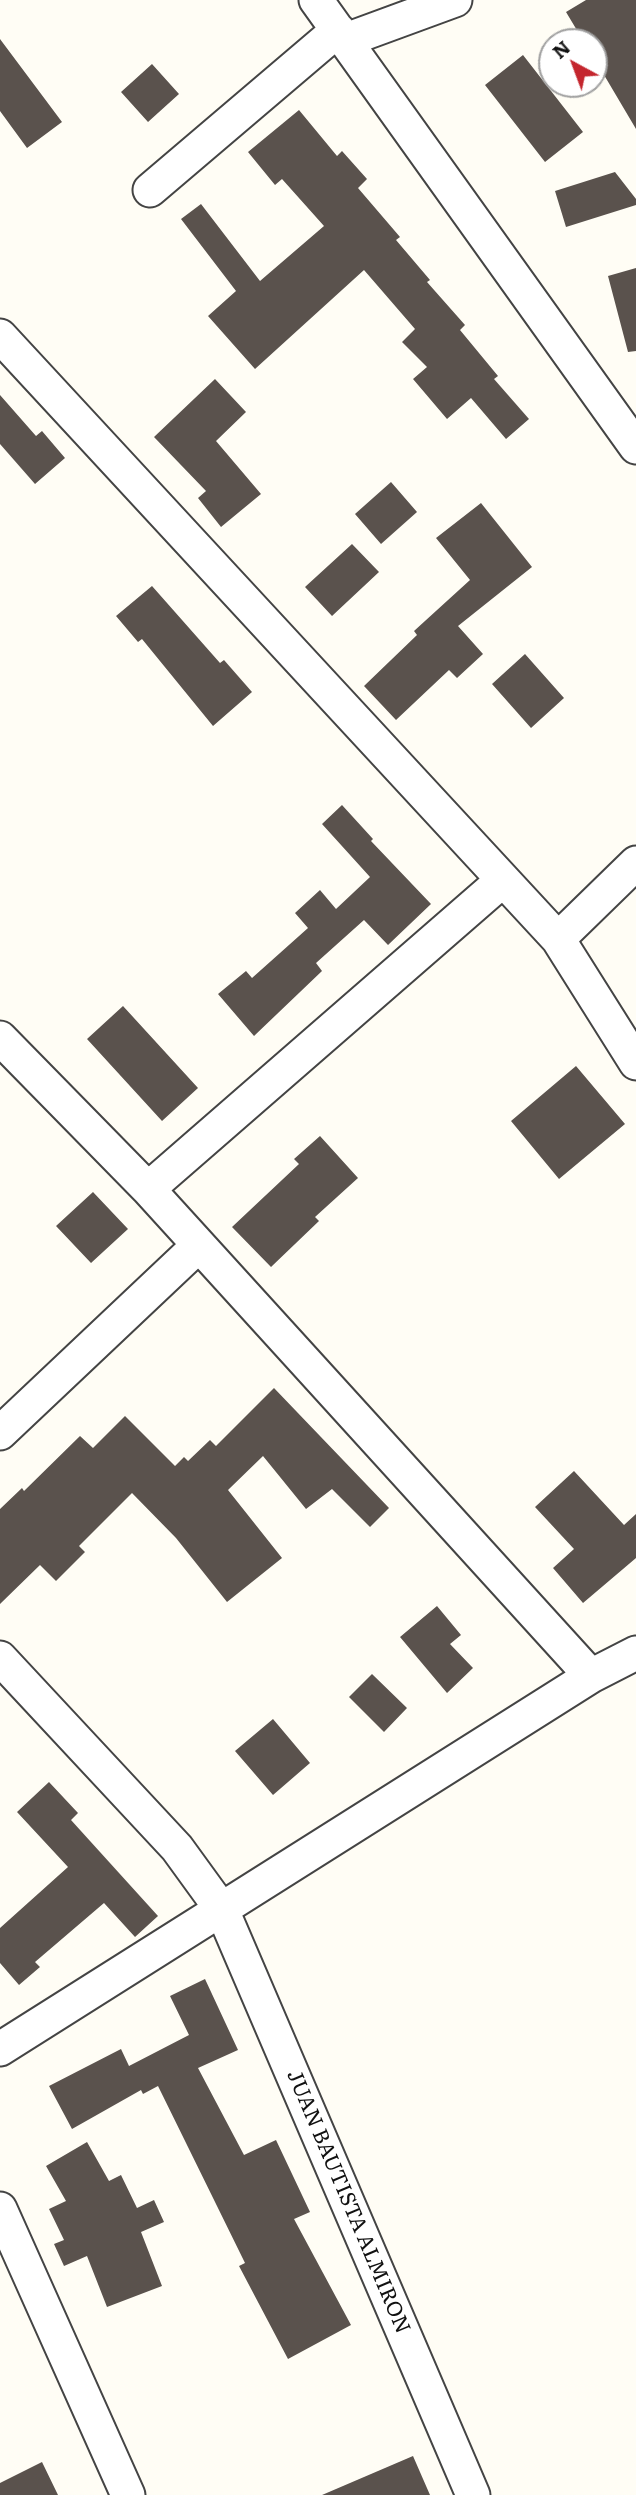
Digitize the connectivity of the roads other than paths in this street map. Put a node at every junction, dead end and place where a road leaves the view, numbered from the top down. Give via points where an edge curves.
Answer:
1 (316, 0) edge
2 (455, 0) edge
3 (342, 35) junction
4 (150, 190) dead end
5 (0, 336) edge
6 (636, 447) edge
7 (636, 863) edge
8 (503, 880) junction
9 (558, 939) junction
10 (0, 1038) edge
11 (636, 1063) edge
12 (148, 1189) junction
13 (200, 1245) junction
14 (0, 1433) edge
15 (636, 1653) edge
16 (0, 1658) edge
17 (591, 1676) junction
18 (222, 1910) junction
19 (0, 2049) edge
20 (0, 2209) edge
21 (128, 2495) edge
22 (473, 2495) edge

1 - 3 street
2 - 3 street
3 - 4 street
3 - 6 street
5 - 8 street
7 - 9 street
8 - 9 street
8 - 12 street
9 - 11 street
10 - 12 street
12 - 13 street
13 - 14 street
13 - 17 street
15 - 17 street
16 - 18 street, JUAN BAUTISTA ALMIRON via 177,1849
17 - 18 street
18 - 19 street
18 - 22 street, JUAN BAUTISTA ALMIRON
20 - 21 street

